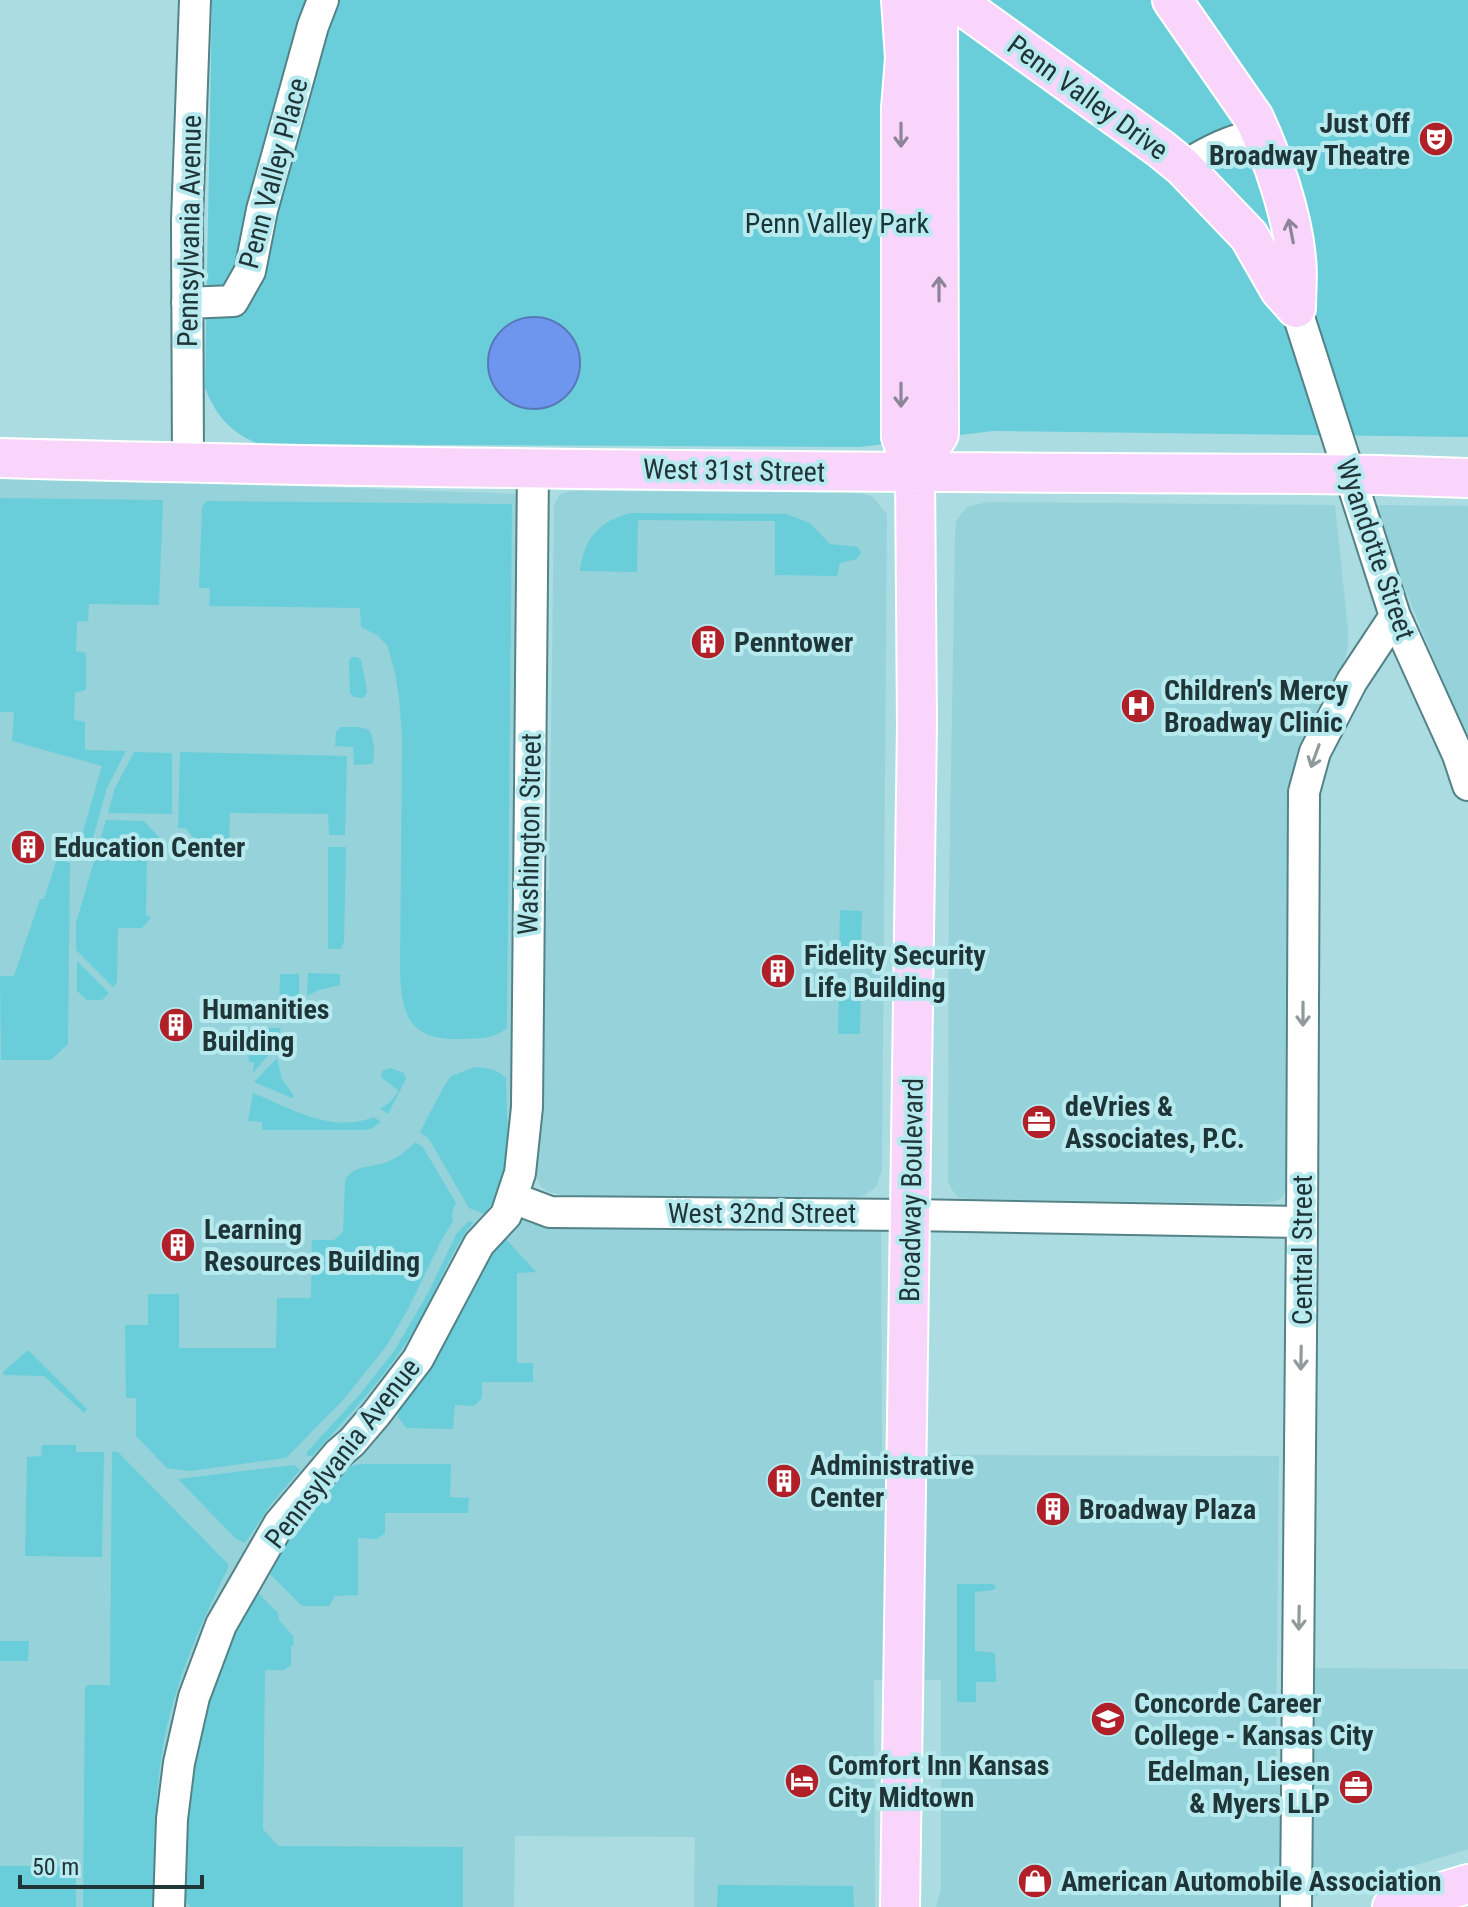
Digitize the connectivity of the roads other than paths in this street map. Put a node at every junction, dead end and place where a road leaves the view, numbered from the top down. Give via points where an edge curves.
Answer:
1 (195, 0) edge
2 (323, 0) edge
3 (901, 0) edge
4 (938, 0) edge
5 (954, 0) edge
6 (1172, 0) edge
7 (922, 60) junction
8 (1261, 134) junction
9 (1183, 167) junction
10 (187, 303) junction
11 (1296, 308) junction
12 (0, 458) edge
13 (188, 463) junction
14 (533, 468) junction
15 (915, 473) junction
16 (1468, 478) edge
17 (1395, 616) junction
18 (1468, 785) edge
19 (513, 1198) junction
20 (911, 1215) junction
21 (1302, 1222) junction
22 (1468, 1884) edge
23 (169, 1907) edge
24 (900, 1907) edge
25 (1296, 1907) edge
26 (1392, 1907) edge

1 - 10 street, Pennsylvania Avenue
2 - 10 street, Penn Valley Place via 266,196 250,271 233,301
3 - 7 main road
4 - 7 main road
5 - 9 main road, Penn Valley Drive
6 - 8 main road
7 - 15 main road via 939,434
8 - 9 street, Penn Valley Drive via 1236,139
11 -> 8 main road via 1296,257 1285,202
9 - 11 main road, Penn Valley Drive via 1249,236
10 - 13 street, Pennsylvania Avenue
11 - 17 street, Wyandotte Street
12 - 13 main road, West 31st Street
13 - 14 main road, West 31st Street
14 - 15 main road, West 31st Street
14 - 19 street, Washington Street via 527,1107
15 - 16 main road, West 31st Street, bridge
15 - 20 main road, Broadway Boulevard
17 - 18 street, Wyandotte Street
17 -> 21 street, Central Street via 1352,681 1315,752 1304,792
19 - 20 street, West 32nd Street via 550,1212
19 - 23 street, Pennsylvania Avenue via 506,1215 479,1244 418,1359 279,1524 221,1625 194,1697 179,1763
20 - 21 street, West 32nd Street
20 - 24 main road, Broadway Boulevard
21 -> 25 street, Central Street
22 - 26 main road

